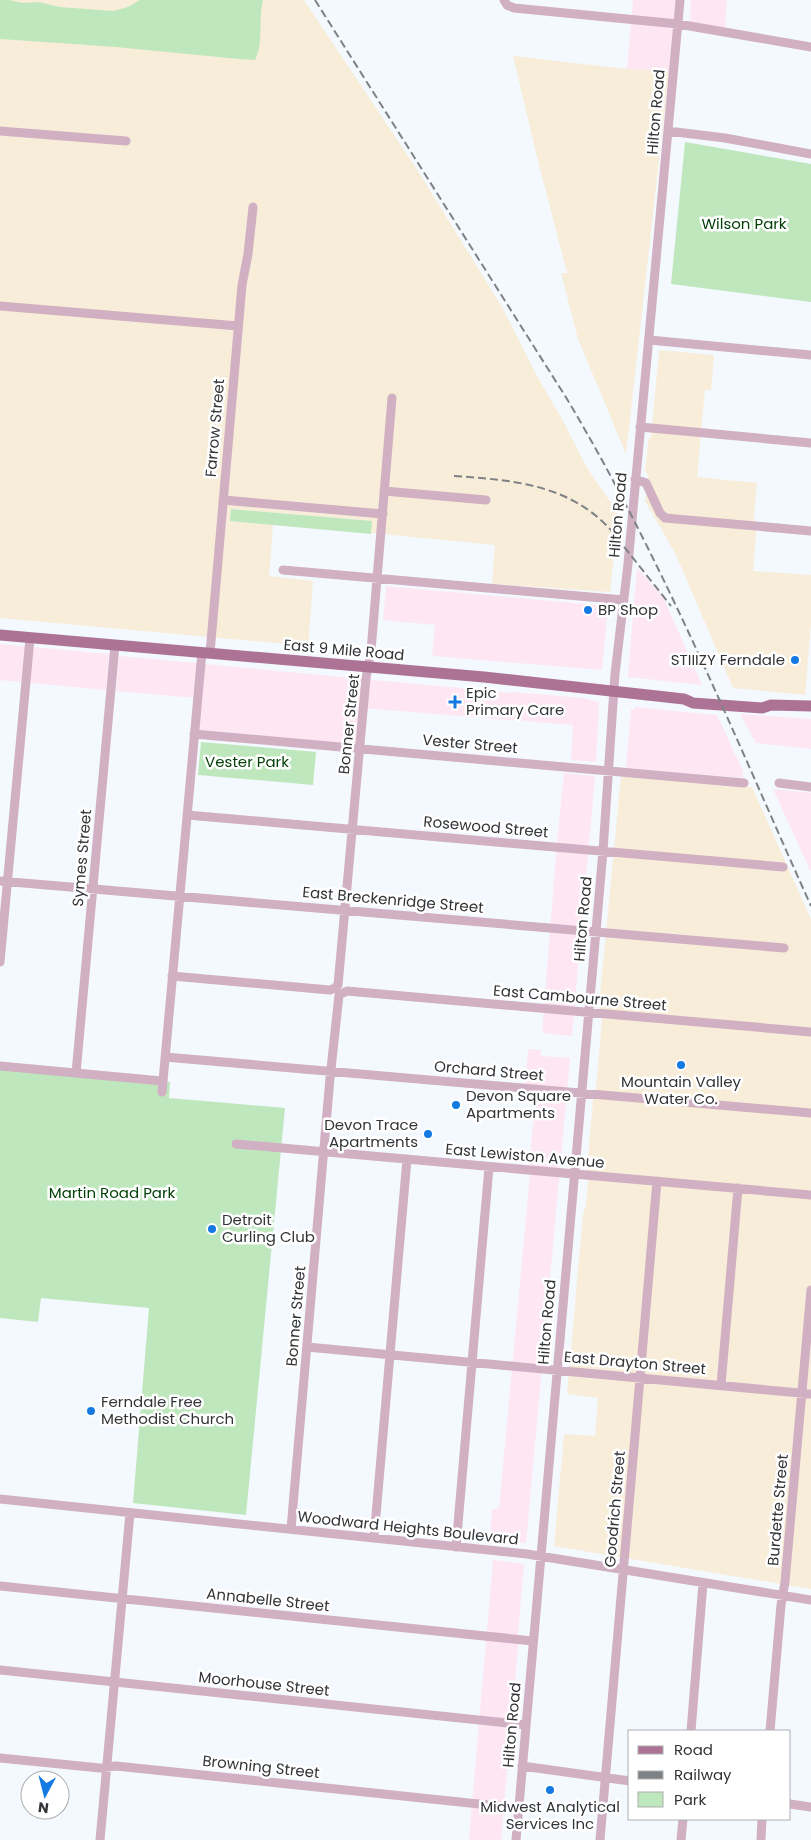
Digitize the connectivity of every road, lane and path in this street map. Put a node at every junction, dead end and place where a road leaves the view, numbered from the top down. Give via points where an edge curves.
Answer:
1 (504, 0) edge
2 (680, 0) edge
3 (678, 24) junction
4 (811, 47) edge
5 (668, 130) junction
6 (0, 131) edge
7 (126, 141) dead end
8 (811, 154) edge
9 (253, 207) dead end
10 (0, 306) edge
11 (238, 326) junction
12 (649, 340) junction
13 (811, 355) edge
14 (392, 398) dead end
15 (640, 427) junction
16 (811, 443) edge
17 (636, 479) junction
18 (384, 491) junction
19 (223, 500) junction
20 (486, 500) dead end
21 (382, 514) junction
22 (811, 531) edge
23 (283, 570) dead end
24 (377, 578) junction
25 (624, 600) junction
26 (0, 635) edge
27 (30, 638) junction
28 (115, 645) junction
29 (206, 653) junction
30 (368, 667) junction
31 (614, 691) junction
32 (811, 706) edge
33 (194, 734) junction
34 (360, 748) junction
35 (610, 770) junction
36 (744, 783) dead end
37 (779, 784) dead end
38 (811, 787) edge
39 (187, 815) junction
40 (353, 829) junction
41 (603, 851) junction
42 (783, 867) dead end
43 (4, 881) edge
44 (94, 888) junction
45 (179, 896) junction
46 (346, 910) junction
47 (595, 932) junction
48 (784, 948) dead end
49 (0, 962) edge
50 (172, 976) junction
51 (347, 991) joint
52 (588, 1012) junction
53 (811, 1032) edge
54 (165, 1057) junction
55 (0, 1066) edge
56 (331, 1071) junction
57 (76, 1073) junction
58 (162, 1081) junction
59 (162, 1092) dead end
60 (581, 1093) junction
61 (811, 1113) edge
62 (236, 1144) dead end
63 (324, 1152) junction
64 (407, 1159) junction
65 (489, 1167) junction
66 (574, 1174) junction
67 (658, 1182) junction
68 (738, 1188) junction
69 (811, 1195) edge
70 (811, 1290) edge
71 (307, 1348) junction
72 (390, 1355) junction
73 (472, 1362) junction
74 (557, 1370) junction
75 (640, 1378) junction
76 (721, 1385) junction
77 (806, 1393) edge
78 (0, 1499) edge
79 (130, 1513) junction
80 (290, 1530) junction
81 (374, 1538) junction
82 (456, 1546) junction
83 (540, 1556) junction
84 (623, 1570) junction
85 (703, 1583) junction
86 (0, 1586) edge
87 (783, 1596) junction
88 (122, 1598) junction
89 (811, 1600) edge
90 (533, 1641) junction
91 (0, 1670) edge
92 (115, 1682) junction
93 (526, 1725) junction
94 (691, 1730) edge
95 (770, 1730) edge
96 (0, 1758) edge
97 (107, 1766) junction
98 (522, 1766) junction
99 (605, 1777) junction
100 (628, 1781) edge
101 (791, 1804) edge
102 (518, 1808) junction
103 (811, 1808) edge
104 (683, 1820) edge
105 (762, 1820) edge
106 (100, 1840) edge
107 (516, 1840) edge
108 (600, 1840) edge
109 (681, 1840) edge
110 (760, 1840) edge

1 - 3 street via 510,7
2 - 3 street, Hilton Road
3 - 4 street
3 - 5 street, Hilton Road
5 - 8 street
5 - 12 street, Hilton Road
6 - 7 street
9 - 11 street, Farrow Street
10 - 11 street
11 - 19 street, Farrow Street
12 - 13 street
12 - 15 street, Hilton Road
14 - 18 street, Bonner Street
15 - 16 street
15 - 17 street, Hilton Road
17 - 22 street via 646,483 660,513 666,518
17 - 25 street, Hilton Road
18 - 20 street
18 - 21 street, Bonner Street
19 - 21 street
19 - 29 street, Farrow Street
21 - 24 street, Bonner Street
23 - 24 street
24 - 25 street
24 - 30 street, Bonner Street
25 - 31 street, Hilton Road
26 - 27 main road, East 9 Mile Road
27 - 28 main road, East 9 Mile Road
27 - 43 street
28 - 29 main road, East 9 Mile Road
28 - 44 street, Symes Street
29 - 30 main road, East 9 Mile Road
29 - 33 street, Farrow Street
30 - 31 main road, East 9 Mile Road
30 - 34 street, Bonner Street
31 - 32 main road, East 9 Mile Road via 684,699 693,703 762,708 771,705
31 - 35 street, Hilton Road
33 - 34 street, Vester Street
33 - 39 street, Farrow Street
34 - 35 street, Vester Street
34 - 40 street, Bonner Street
35 - 36 street, Vester Street
35 - 41 street, Hilton Road
37 - 38 street
39 - 40 street, Rosewood Street
39 - 45 street, Farrow Street
40 - 41 street, Rosewood Street
40 - 46 street, Bonner Street
41 - 42 street, Rosewood Street
41 - 47 street, Hilton Road
43 - 44 street, East Breckenridge Street
43 - 49 street
44 - 45 street, East Breckenridge Street
44 - 57 street, Symes Street
45 - 46 street, East Breckenridge Street
45 - 50 street, Farrow Street
46 - 47 street, East Breckenridge Street
46 - 50 street, Bonner Street via 339,982 333,989
47 - 48 street, East Breckenridge Street
47 - 52 street, Hilton Road
50 - 54 street, Farrow Street
51 - 52 street, East Cambourne Street
51 - 56 street, Bonner Street via 338,997
52 - 53 street, East Cambourne Street
52 - 60 street, Hilton Road
54 - 56 street, Orchard Street
54 - 58 street, Farrow Street
55 - 57 street
56 - 60 street, Orchard Street
56 - 63 street, Bonner Street
57 - 58 street
58 - 59 street, Farrow Street
60 - 61 street, Orchard Street
60 - 66 street, Hilton Road
62 - 63 street, East Lewiston Avenue
63 - 64 street, East Lewiston Avenue
63 - 71 street, Bonner Street
64 - 65 street, East Lewiston Avenue
64 - 72 street
65 - 66 street, East Lewiston Avenue
65 - 73 street
66 - 67 street, East Lewiston Avenue
66 - 74 street, Hilton Road
67 - 68 street, East Lewiston Avenue
67 - 75 street, Goodrich Street
68 - 69 street, East Lewiston Avenue
68 - 76 street
70 - 77 street, Burdette Street
71 - 72 street, East Drayton Street
71 - 80 street, Bonner Street
72 - 73 street, East Drayton Street
72 - 81 street
73 - 74 street, East Drayton Street
73 - 82 street
74 - 75 street, East Drayton Street
74 - 83 street, Hilton Road
75 - 76 street, East Drayton Street
75 - 84 street, Goodrich Street
76 - 77 street, East Drayton Street
77 - 87 street, Burdette Street
78 - 79 street, Woodward Heights Boulevard
79 - 80 street, Woodward Heights Boulevard
79 - 88 street
80 - 81 street, Woodward Heights Boulevard
81 - 82 street, Woodward Heights Boulevard
82 - 83 street, Woodward Heights Boulevard
83 - 84 street, Woodward Heights Boulevard
83 - 90 street, Hilton Road
84 - 85 street, Woodward Heights Boulevard
84 - 99 street, Goodrich Street
85 - 87 street, Woodward Heights Boulevard
85 - 94 street
86 - 88 street, Annabelle Street
87 - 89 street, Woodward Heights Boulevard
87 - 95 street, Burdette Street
88 - 90 street, Annabelle Street
88 - 92 street
90 - 93 street, Hilton Road
91 - 92 street, Moorhouse Street
92 - 93 street, Moorhouse Street
92 - 97 street
93 - 98 street, Hilton Road
96 - 97 street, Browning Street via 97,1768
97 - 102 street, Browning Street
97 - 106 street
98 - 99 street
98 - 102 street, Hilton Road
99 - 100 street
99 - 108 street, Goodrich Street
101 - 103 street
102 - 107 street, Hilton Road
104 - 109 street
105 - 110 street

